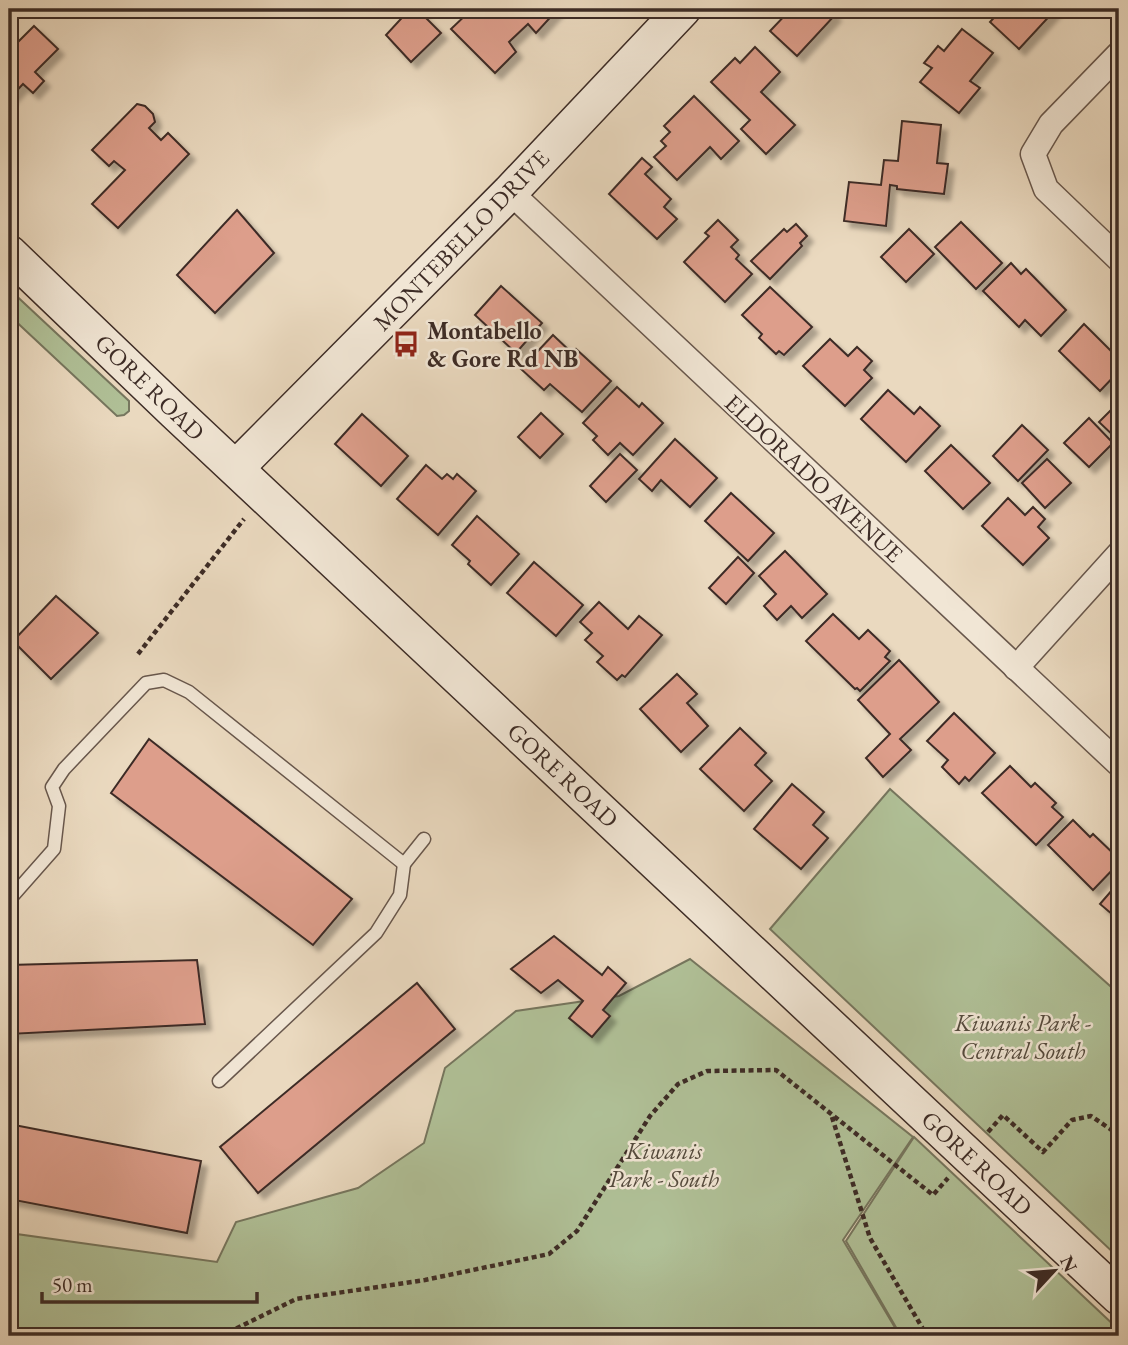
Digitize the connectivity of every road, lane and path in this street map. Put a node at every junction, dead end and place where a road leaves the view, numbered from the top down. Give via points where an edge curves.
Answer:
1 (683, 9) edge
2 (1119, 54) edge
3 (510, 192) junction
4 (9, 253) edge
5 (1119, 259) edge
6 (236, 468) junction
7 (247, 515) dead end
8 (1119, 554) edge
9 (138, 654) dead end
10 (1016, 668) junction
11 (1119, 764) edge
12 (424, 839) dead end
13 (404, 864) junction
14 (9, 900) edge
15 (219, 1081) dead end
16 (831, 1114) junction
17 (1003, 1115) dead end
18 (1119, 1135) edge
19 (933, 1195) dead end
20 (1119, 1297) edge
21 (221, 1336) edge
22 (926, 1336) edge

1 - 3 main road, MONTEBELLO DRIVE
2 - 5 street via 1051,124 1033,154 1046,189
3 - 6 main road, MONTEBELLO DRIVE
3 - 10 street, ELDORADO AVENUE
4 - 6 main road, GORE ROAD
6 - 20 main road, GORE ROAD
7 - 9 path
8 - 10 street
10 - 11 street, ELDORADO AVENUE
12 - 13 lane
13 - 14 lane via 189,692 164,680 146,683 64,769 52,787 59,806 54,849
13 - 15 lane via 400,895 376,933
16 - 19 path
16 - 21 path via 776,1070 707,1071 678,1084 650,1116 577,1231 549,1254 425,1280 296,1299
16 - 22 path via 870,1238
17 - 18 path via 1043,1153 1072,1120 1091,1116

